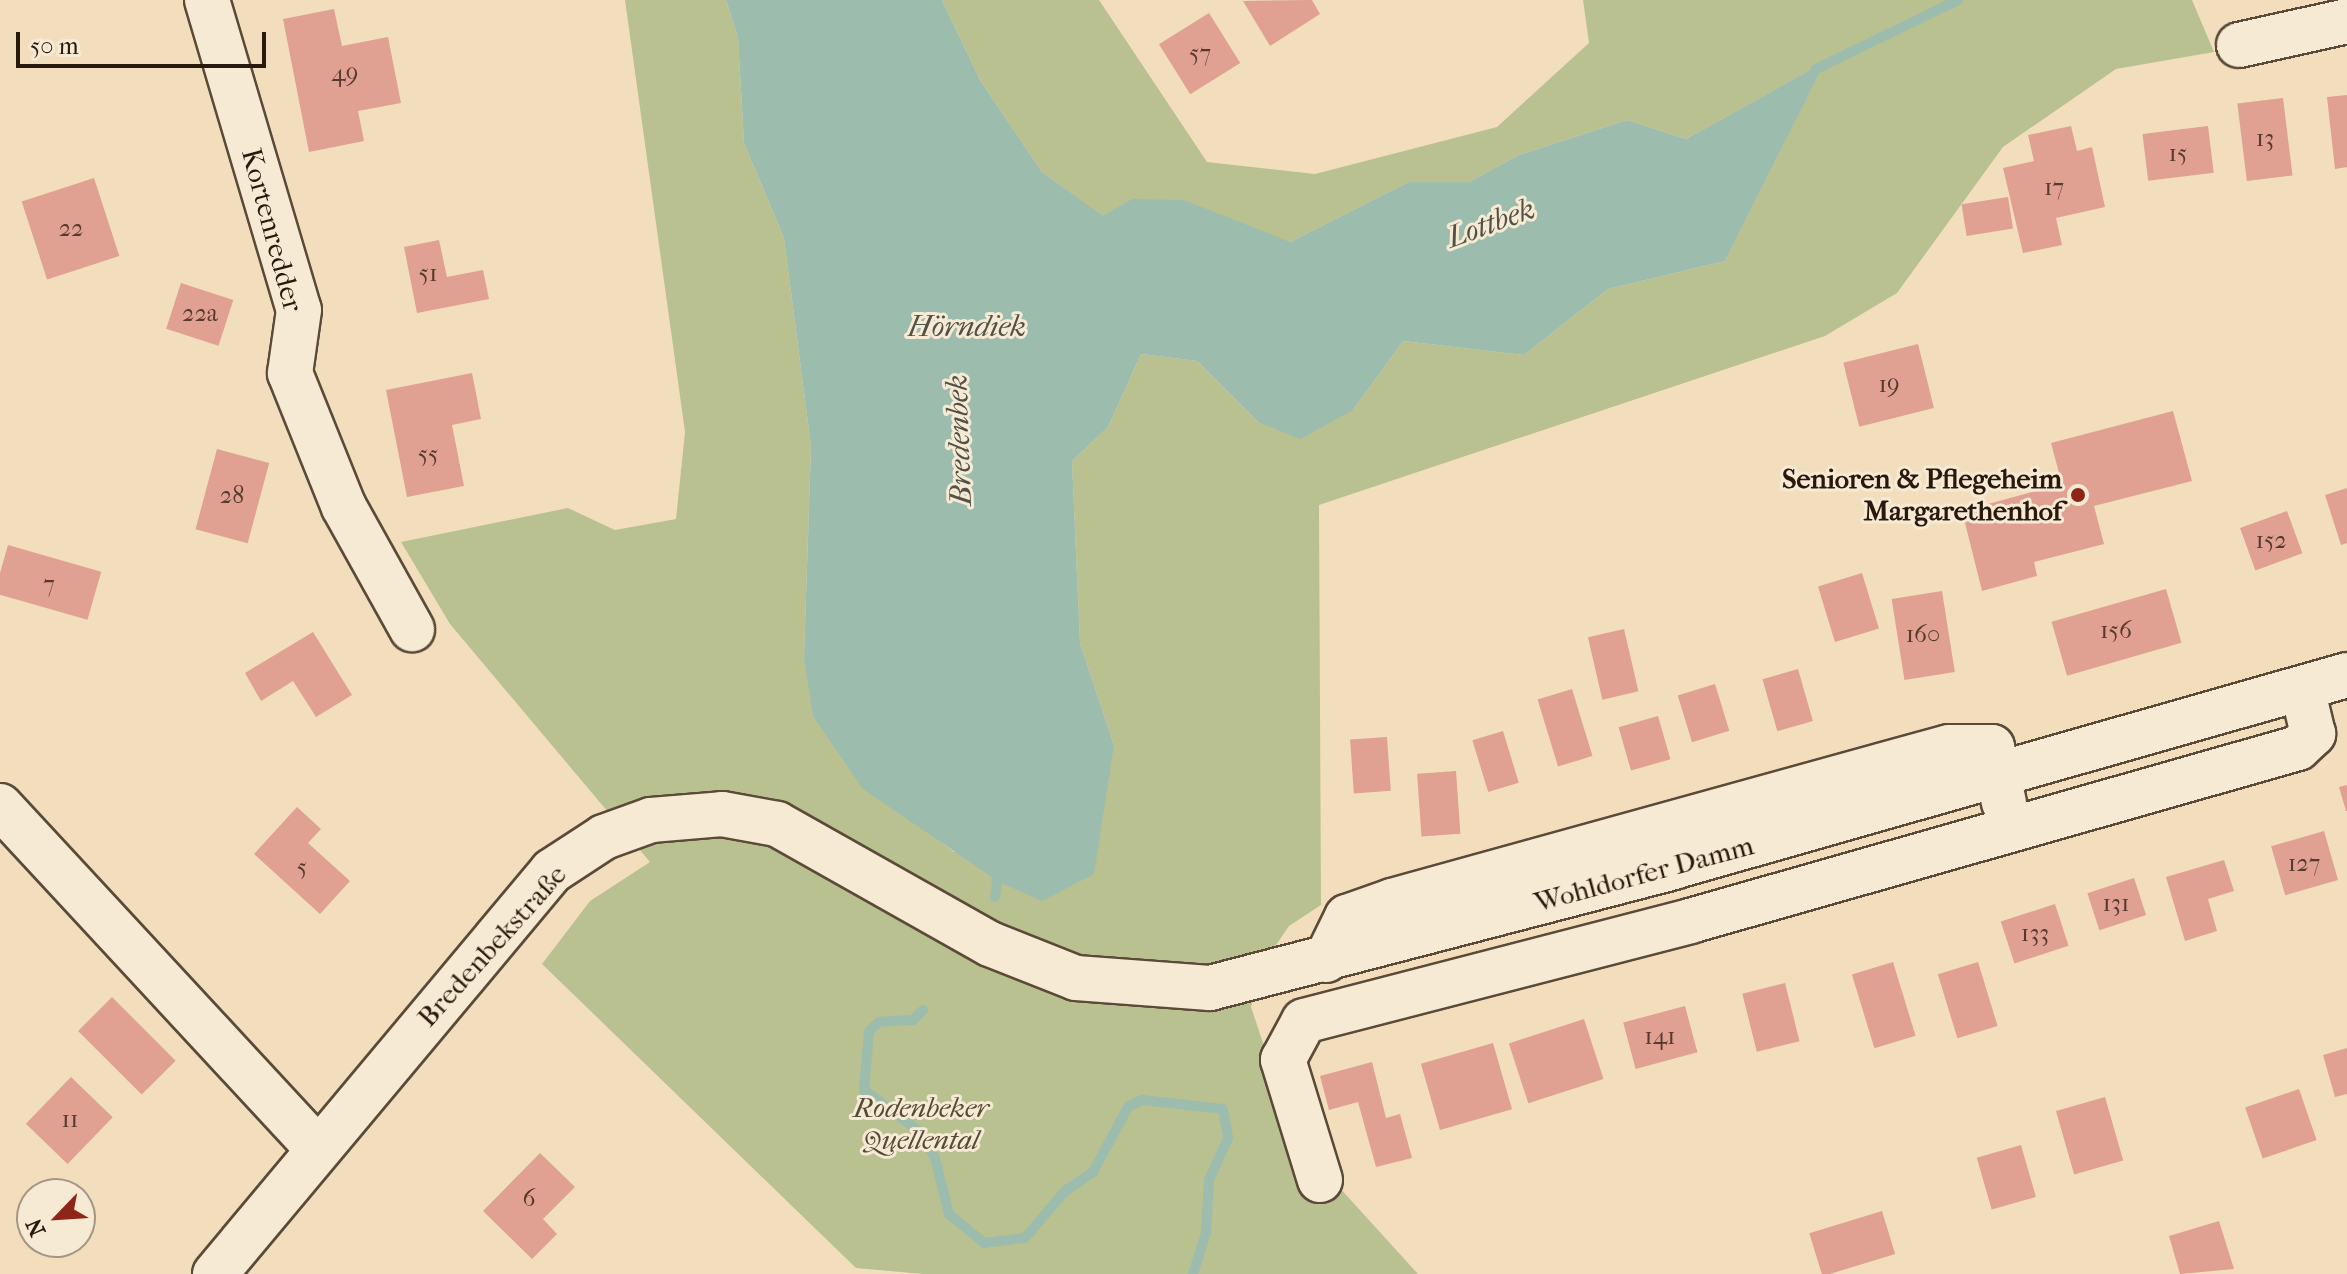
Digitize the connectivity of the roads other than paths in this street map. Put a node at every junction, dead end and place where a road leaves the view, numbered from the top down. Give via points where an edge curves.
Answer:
1 (207, 0) edge
2 (2347, 21) edge
3 (2239, 45) dead end
4 (412, 629) dead end
5 (2347, 675) edge
6 (2302, 688) junction
7 (1997, 777) junction
8 (0, 806) edge
9 (2011, 833) junction
10 (942, 918) joint
11 (317, 1148) junction
12 (1320, 1180) dead end
13 (215, 1274) edge

1 - 4 street, Kortenredder via 299,310 290,373 344,507
2 - 3 street
5 - 6 street, Wohldorfer Damm
6 - 7 street, Wohldorfer Damm
6 - 9 street via 2313,734 2298,748
7 - 9 street
7 - 10 street, Wohldorfer Damm via 1210,988 1076,978
8 - 11 street
9 - 12 street via 1304,1021 1283,1060
10 - 11 street, Bredenbekstraße via 777,824 722,814 651,820 604,837 552,871
11 - 13 street, Bredenbekstraße

